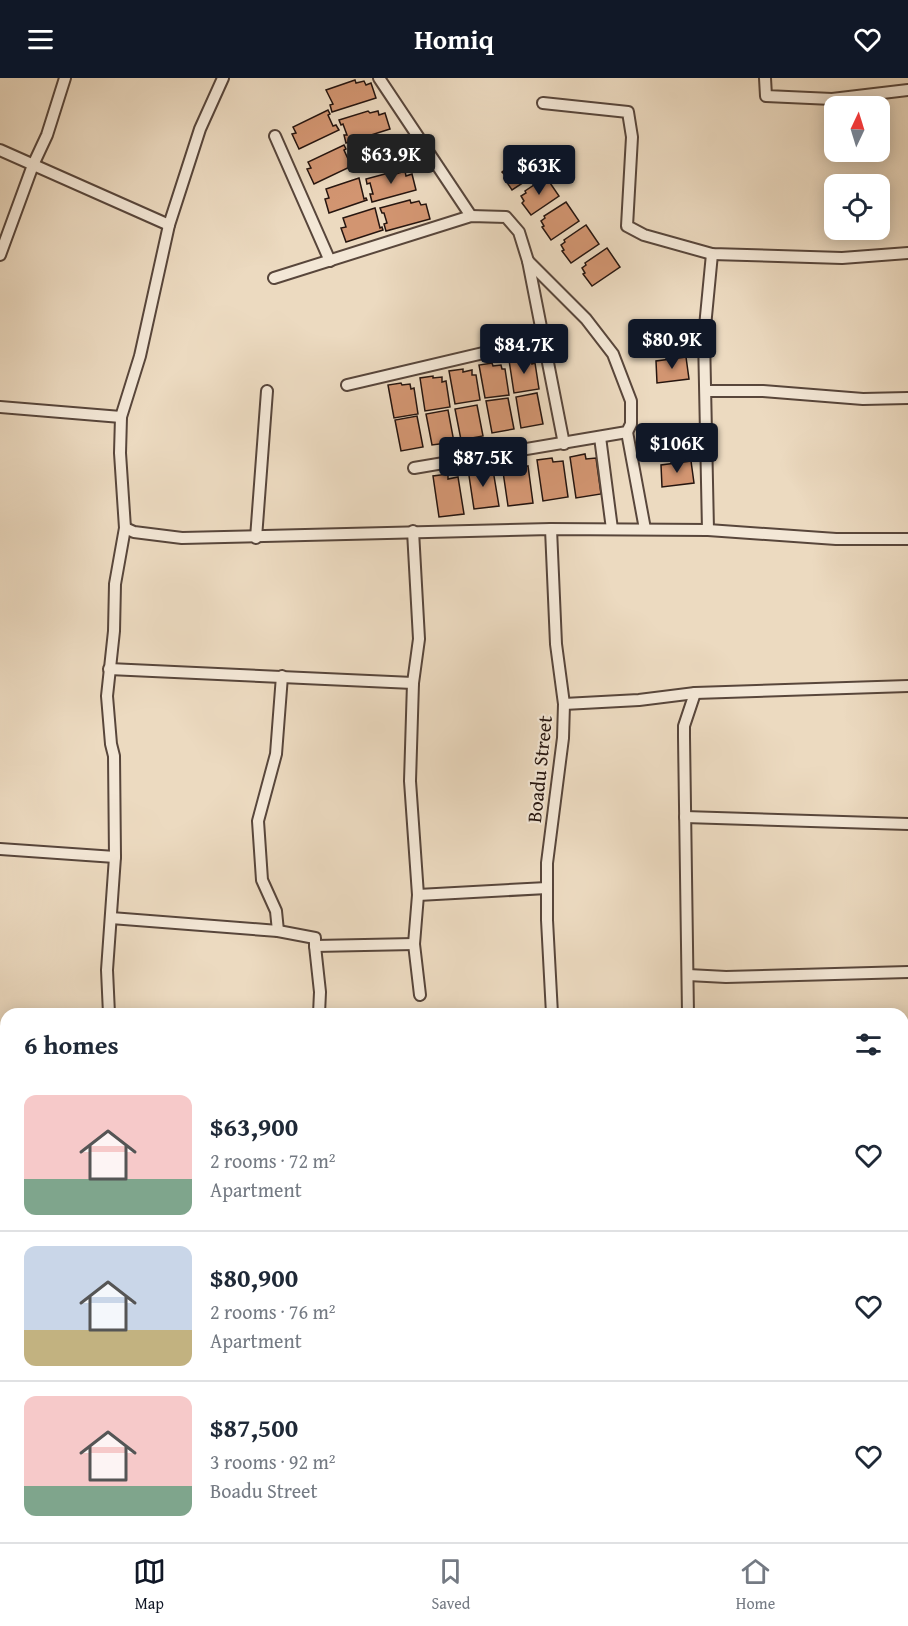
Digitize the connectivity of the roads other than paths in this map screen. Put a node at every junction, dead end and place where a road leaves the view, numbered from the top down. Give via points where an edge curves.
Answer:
1 (65, 78) edge
2 (223, 78) edge
3 (379, 78) edge
4 (765, 78) edge
5 (908, 90) edge
6 (543, 103) dead end
7 (275, 136) dead end
8 (0, 150) edge
9 (33, 165) junction
10 (471, 216) junction
11 (169, 225) junction
12 (908, 253) edge
13 (712, 254) junction
14 (0, 255) edge
15 (330, 261) junction
16 (528, 261) junction
17 (274, 278) dead end
18 (543, 339) junction
19 (347, 385) dead end
20 (267, 391) dead end
21 (706, 391) junction
22 (908, 398) edge
23 (0, 407) edge
24 (121, 417) junction
25 (627, 432) junction
26 (600, 437) junction
27 (564, 444) junction
28 (414, 468) dead end
29 (125, 528) junction
30 (551, 529) junction
31 (612, 529) junction
32 (645, 529) junction
33 (708, 530) junction
34 (413, 531) junction
35 (256, 538) junction
36 (908, 539) edge
37 (110, 669) junction
38 (282, 676) junction
39 (413, 683) junction
40 (908, 686) edge
41 (695, 693) junction
42 (564, 704) junction
43 (685, 818) junction
44 (908, 824) edge
45 (0, 849) edge
46 (115, 857) junction
47 (547, 888) junction
48 (418, 894) junction
49 (111, 918) junction
50 (278, 931) junction
51 (414, 944) junction
52 (315, 946) junction
53 (908, 972) edge
54 (688, 975) junction
55 (420, 995) dead end
56 (109, 1008) edge
57 (319, 1008) edge
58 (552, 1008) edge
59 (688, 1008) edge

1 - 9 street
2 - 11 street via 200,129
3 - 10 street
4 - 5 street via 766,96 832,99
6 - 13 street via 628,112 632,137 627,226 644,236
7 - 15 street
8 - 9 street
9 - 11 street
9 - 14 street
10 - 15 street
10 - 16 street via 506,217 519,232
11 - 24 street via 140,356
12 - 13 street via 842,258
13 - 21 street via 704,337
15 - 17 street
16 - 18 street
16 - 25 street via 586,319 613,354 631,401 632,424
18 - 19 street
18 - 27 street
20 - 35 street
21 - 22 street
21 - 33 street
23 - 24 street
24 - 29 street
25 - 26 street
25 - 32 street
26 - 27 street
26 - 31 street
27 - 28 street
29 - 35 street via 182,538
29 - 37 street via 115,585
30 - 31 street
30 - 34 street
30 - 42 street, Boadu Street via 555,644
31 - 32 street
32 - 33 street
33 - 36 street via 836,539
34 - 35 street
34 - 39 street via 419,639
37 - 38 street
37 - 46 street via 107,696 114,756
38 - 39 street
38 - 50 street via 276,754 258,820 262,880 276,911
39 - 48 street via 410,781
40 - 41 street
41 - 42 street
41 - 43 street via 684,726
42 - 47 street, Boadu Street
43 - 44 street
43 - 54 street
45 - 46 street
46 - 49 street
47 - 48 street
47 - 58 street, Boadu Street
48 - 51 street
49 - 50 street
49 - 56 street
50 - 52 street via 315,938
51 - 52 street
51 - 55 street
52 - 57 street
53 - 54 street
54 - 59 street

